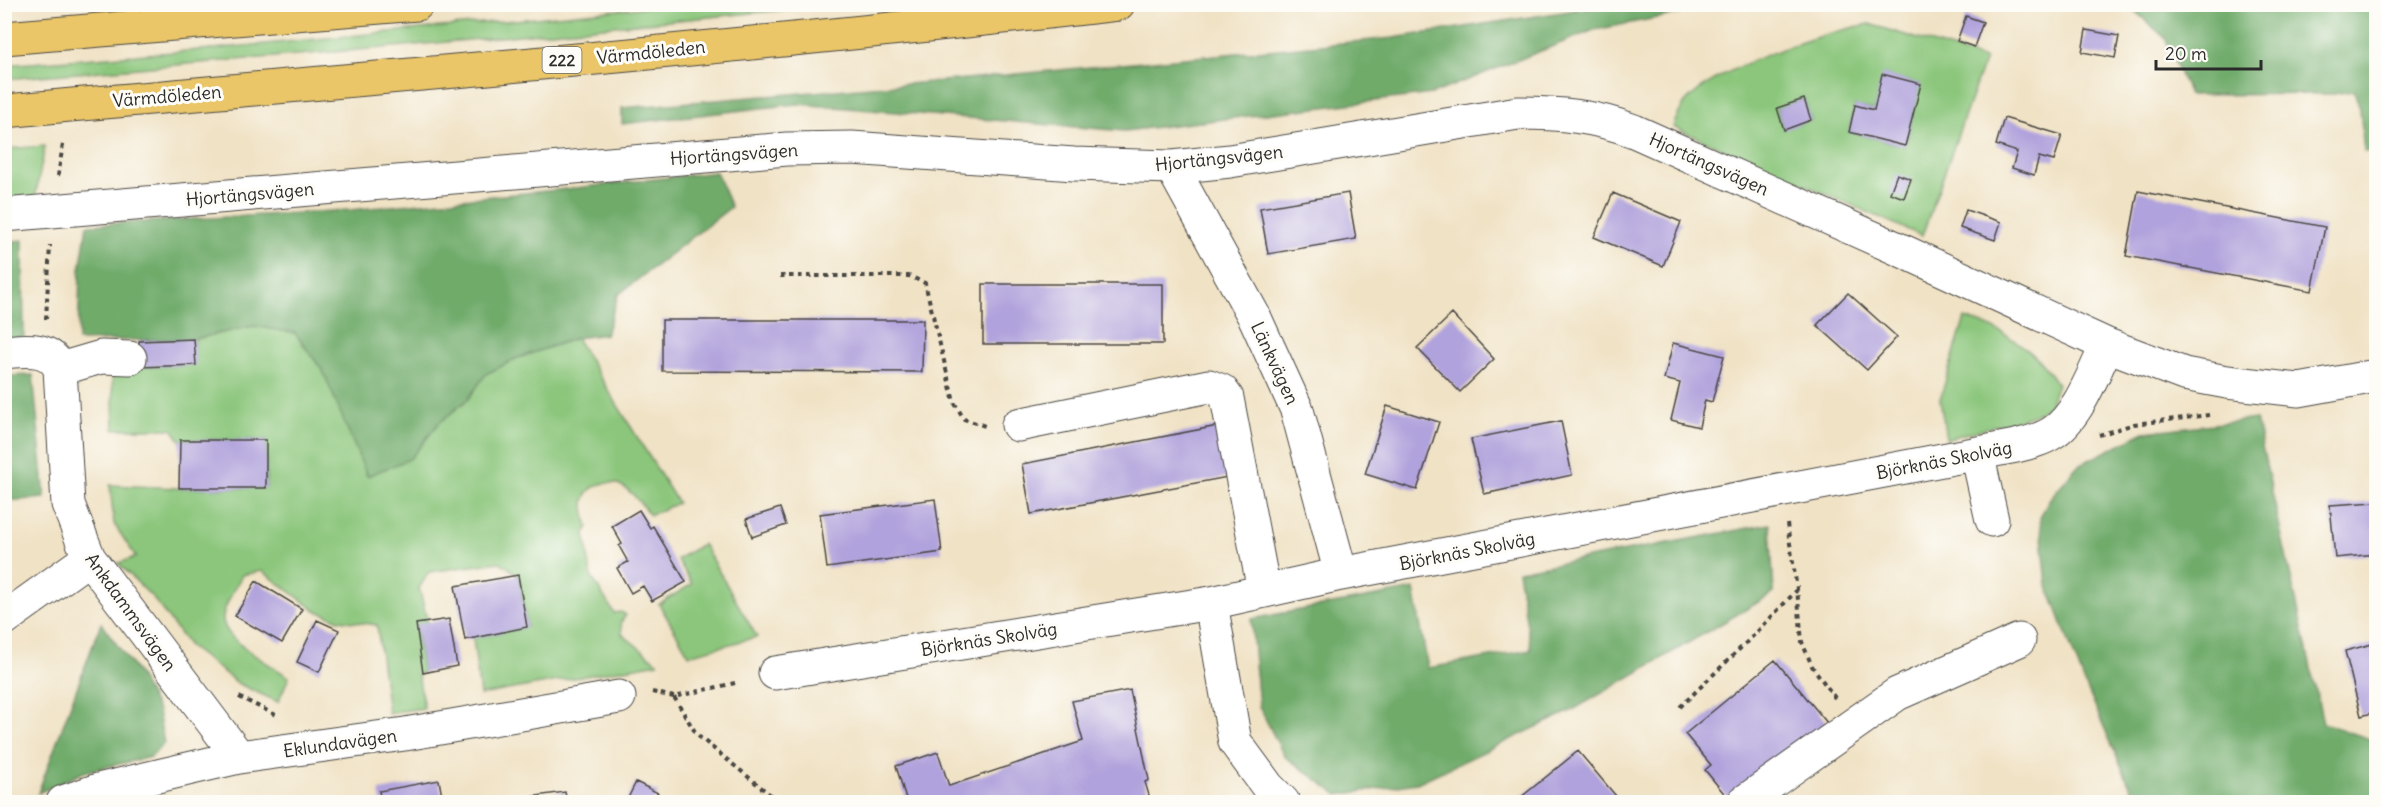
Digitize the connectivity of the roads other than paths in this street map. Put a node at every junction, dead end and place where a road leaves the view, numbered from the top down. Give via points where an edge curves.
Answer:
1 (417, 4) edge
2 (1118, 4) edge
3 (4, 38) edge
4 (4, 111) edge
5 (1172, 167) junction
6 (4, 215) edge
7 (2107, 345) junction
8 (11, 351) edge
9 (130, 358) dead end
10 (60, 369) junction
11 (2376, 376) edge
12 (1018, 425) road end
13 (1977, 453) junction
14 (1992, 519) dead end
15 (89, 558) junction
16 (1341, 574) junction
17 (1264, 591) junction
18 (1211, 603) junction
19 (4, 619) edge
20 (2019, 640) dead end
21 (775, 673) dead end
22 (619, 697) dead end
23 (239, 757) junction
24 (63, 802) edge
25 (1283, 802) edge
26 (1744, 802) edge

1 - 3 highway
2 - 4 highway, Värmdöleden / 222
5 - 6 street, Hjortängsvägen via 852,148 787,149
5 - 7 street, Hjortängsvägen via 1230,161 1518,112 1589,117 1634,131
5 - 16 street, Länkvägen via 1255,318 1297,410
7 - 11 street, Hjortängsvägen via 2184,374 2264,387 2300,390
7 - 13 street, Björknäs Skolväg via 2065,423 2034,442
8 - 10 street via 42,351 57,361
9 - 10 street via 101,357
10 - 15 street, Ankdammsvägen via 68,504
12 - 17 street via 1209,386 1222,391 1227,398
13 - 14 street
13 - 16 street, Björknäs Skolväg
15 - 19 street
15 - 23 street, Ankdammsvägen
16 - 17 street, Björknäs Skolväg
17 - 18 street, Björknäs Skolväg
18 - 21 street, Björknäs Skolväg
18 - 25 street via 1235,742
20 - 26 street via 1897,694
22 - 23 street, Eklundavägen via 405,734
23 - 24 street, Eklundavägen

